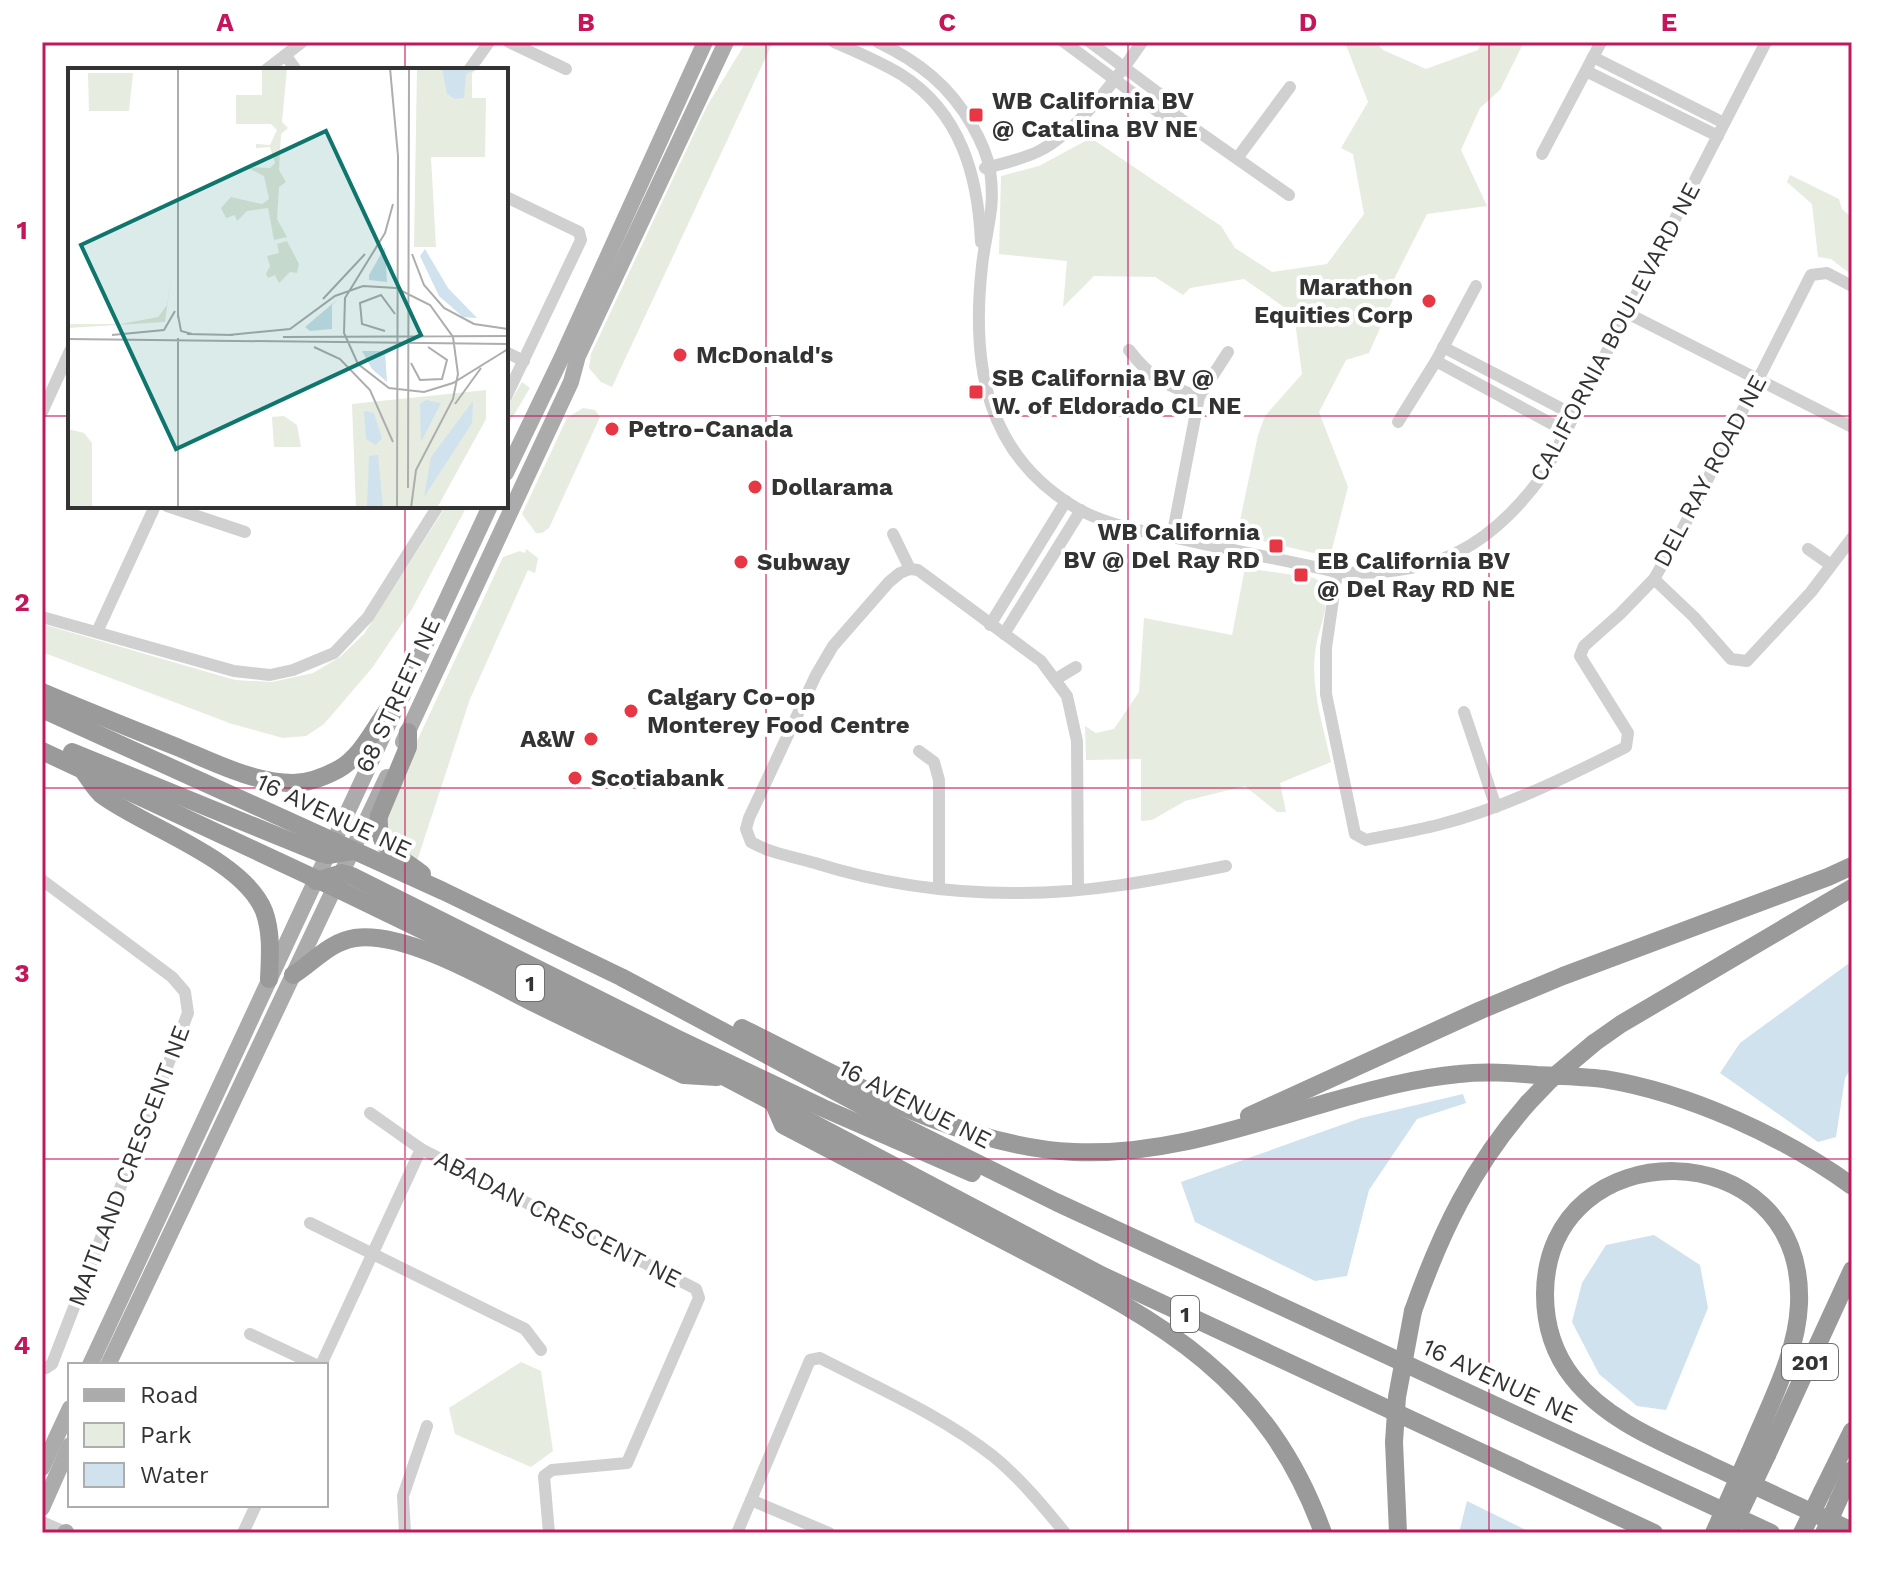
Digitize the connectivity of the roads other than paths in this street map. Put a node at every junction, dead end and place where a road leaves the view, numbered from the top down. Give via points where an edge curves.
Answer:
1 (302, 42) edge
2 (489, 42) edge
3 (509, 42) edge
4 (705, 42) edge
5 (726, 42) edge
6 (738, 42) edge
7 (834, 42) edge
8 (878, 42) edge
9 (1064, 42) edge
10 (1090, 42) edge
11 (1142, 42) edge
12 (1601, 42) edge
13 (1766, 42) edge
14 (286, 56) junction
15 (1593, 57) junction
16 (1125, 67) junction
17 (269, 68) edge
18 (295, 68) edge
19 (470, 68) edge
20 (566, 69) dead end
21 (1586, 71) junction
22 (709, 79) junction
23 (1114, 81) junction
24 (1290, 87) dead end
25 (1179, 118) junction
26 (1724, 123) junction
27 (1718, 136) junction
28 (1542, 154) dead end
29 (1238, 157) junction
30 (990, 167) junction
31 (970, 172) junction
32 (1289, 195) dead end
33 (508, 198) edge
34 (982, 262) junction
35 (1476, 286) dead end
36 (1852, 286) edge
37 (1627, 313) junction
38 (1443, 347) junction
39 (1129, 350) dead end
40 (1228, 352) dead end
41 (508, 353) edge
42 (68, 355) edge
43 (524, 361) junction
44 (1436, 361) junction
45 (1759, 379) junction
46 (508, 393) edge
47 (1199, 397) junction
48 (42, 412) edge
49 (1574, 415) junction
50 (1398, 422) dead end
51 (1852, 427) edge
52 (1565, 431) junction
53 (508, 469) edge
54 (1066, 501) junction
55 (154, 508) edge
56 (173, 508) edge
57 (437, 508) edge
58 (489, 508) edge
59 (1081, 510) junction
60 (245, 532) dead end
61 (893, 534) dead end
62 (1172, 537) junction
63 (1852, 538) edge
64 (1808, 549) dead end
65 (1831, 565) junction
66 (910, 569) junction
67 (1337, 572) junction
68 (1654, 579) junction
69 (42, 617) edge
70 (990, 625) junction
71 (97, 632) junction
72 (1004, 634) junction
73 (1076, 667) dead end
74 (1056, 679) junction
75 (42, 692) edge
76 (402, 695) junction
77 (42, 709) edge
78 (1464, 712) dead end
79 (408, 732) junction
80 (42, 744) edge
81 (42, 751) edge
82 (919, 751) dead end
83 (83, 770) junction
84 (1496, 807) junction
85 (331, 849) junction
86 (352, 851) junction
87 (1226, 866) dead end
88 (1852, 866) edge
89 (42, 880) edge
90 (316, 881) junction
91 (338, 881) junction
92 (939, 887) junction
93 (1078, 888) junction
94 (1852, 888) edge
95 (443, 891) junction
96 (293, 975) junction
97 (269, 979) junction
98 (673, 1004) junction
99 (725, 1077) junction
100 (773, 1102) junction
101 (370, 1113) dead end
102 (1169, 1145) junction
103 (421, 1149) junction
104 (1852, 1186) edge
105 (1056, 1202) junction
106 (310, 1223) dead end
107 (372, 1254) junction
108 (1852, 1270) edge
109 (250, 1334) dead end
110 (541, 1350) dead end
111 (91, 1363) edge
112 (109, 1363) edge
113 (314, 1363) edge
114 (319, 1363) edge
115 (42, 1366) edge
116 (68, 1412) edge
117 (427, 1426) dead end
118 (1852, 1431) edge
119 (68, 1450) edge
120 (1759, 1454) junction
121 (44, 1462) edge
122 (1852, 1470) edge
123 (1830, 1497) junction
124 (751, 1500) junction
125 (255, 1507) edge
126 (42, 1508) edge
127 (42, 1522) edge
128 (1852, 1531) edge
129 (66, 1533) edge
130 (243, 1533) edge
131 (405, 1533) edge
132 (549, 1533) edge
133 (737, 1533) edge
134 (829, 1533) edge
135 (1065, 1533) edge
136 (1323, 1533) edge
137 (1398, 1533) edge
138 (1654, 1533) edge
139 (1714, 1533) edge
140 (1730, 1533) edge
141 (1771, 1533) edge
142 (1802, 1533) edge
143 (1824, 1533) edge

1 - 14 street
2 - 19 street
3 - 20 street
4 - 53 main road
5 - 22 main road, 68 STREET NE
6 - 22 main road
7 - 31 street, CALIFORNIA BOULEVARD NE via 899,73 931,99 961,141
8 - 30 street, CALIFORNIA BOULEVARD NE via 944,85 984,147
9 - 23 street
10 - 16 street
11 - 16 street
12 - 15 street
13 - 26 street, CALIFORNIA BOULEVARD NE
14 - 17 street
14 - 18 street
15 - 21 street
15 - 26 street
16 - 23 street
16 - 25 street via 1173,104
21 - 27 street
21 - 28 street
22 - 79 main road, 68 STREET NE
23 - 25 street via 1164,116
23 - 30 street via 1061,138 1038,152
24 - 29 street
25 - 29 street
26 - 27 street, CALIFORNIA BOULEVARD NE
27 - 37 street, CALIFORNIA BOULEVARD NE
29 - 32 street
30 - 31 street
30 - 34 street, CALIFORNIA BOULEVARD NE via 993,210
31 - 34 street, CALIFORNIA BOULEVARD NE via 980,216
33 - 43 street via 579,232 581,240
34 - 54 street, CALIFORNIA BOULEVARD NE via 979,353 986,395 1016,452
35 - 38 street
36 - 45 street, DEL RAY ROAD NE via 1827,273 1811,275
37 - 45 street
37 - 49 street, CALIFORNIA BOULEVARD NE
38 - 44 street
38 - 49 street
39 - 47 street via 1165,385
40 - 47 street
41 - 43 street
42 - 48 street
43 - 46 street
44 - 50 street
44 - 52 street
45 - 51 street
45 - 68 street, DEL RAY ROAD NE
47 - 62 street
49 - 52 street, CALIFORNIA BOULEVARD NE
52 - 67 street, CALIFORNIA BOULEVARD NE via 1522,504 1480,540 1452,557 1414,569
54 - 59 street, CALIFORNIA BOULEVARD NE
54 - 70 street
55 - 71 street
56 - 60 street
57 - 71 street via 368,617 334,653 315,662 270,675 234,671
58 - 76 main road, 68 STREET NE
59 - 62 street, CALIFORNIA BOULEVARD NE via 1126,529
59 - 72 street
61 - 66 street
62 - 67 street, CALIFORNIA BOULEVARD NE
63 - 65 street
64 - 65 street
65 - 68 street via 1747,661 1731,659
66 - 70 street via 924,573
66 - 92 street via 889,582 833,646 746,829 751,842 791,856 879,880
67 - 84 street, DEL RAY ROAD NE via 1326,648 1326,694 1355,834 1366,840
68 - 84 street, DEL RAY ROAD NE via 1584,646 1580,656 1628,733 1626,747
69 - 71 street
70 - 72 street
72 - 74 street
73 - 74 street
74 - 93 street via 1067,696 1077,741
75 - 76 highway via 219,765 295,783 347,763
76 - 85 main road, 68 STREET NE
77 - 85 highway, 16 AVENUE NE
78 - 84 street
79 - 86 main road, 68 STREET NE
79 - 95 highway via 408,747 379,816 380,841
80 - 85 highway via 61,747 215,812
81 - 83 highway
82 - 92 street via 934,762 939,780
83 - 90 highway
83 - 97 highway via 101,795 199,851 248,887 268,926
85 - 86 highway
85 - 90 main road, 68 STREET NE
86 - 91 main road, 68 STREET NE
86 - 95 highway, 16 AVENUE NE / 1
87 - 93 street via 1135,884
88 - 102 highway via 1563,976 1230,1125
89 - 115 street, MAITLAND CRESCENT NE via 172,977 185,992 188,1013 52,1364
90 - 91 highway
90 - 97 main road, 68 STREET NE
91 - 96 main road, 68 STREET NE
91 - 99 highway, 1
91 - 105 highway via 352,876 823,1108 982,1178
92 - 93 street via 1015,893
94 - 137 highway, bridge via 1594,1043 1550,1080 1497,1142 1452,1211 1413,1311 1397,1397
95 - 98 highway, 16 AVENUE NE / 1
96 - 99 highway via 347,940 397,942 684,1075
96 - 112 main road, 68 STREET NE
97 - 111 main road, 68 STREET NE
98 - 102 highway via 719,1018 970,1134 1074,1152
98 - 105 highway, 16 AVENUE NE / 1
99 - 100 highway, 1
100 - 136 highway via 783,1125 1169,1331 1228,1380 1268,1426 1308,1491
100 - 138 highway, 1 via 1101,1275
101 - 103 street
102 - 104 highway via 1422,1079 1489,1073 1574,1076 1639,1087 1745,1123
103 - 107 street, ABADAN CRESCENT NE
103 - 132 street, ABADAN CRESCENT NE via 696,1289 699,1298 627,1463 552,1470 544,1476
105 - 141 highway, 16 AVENUE NE / 1
106 - 107 street
107 - 110 street via 525,1329
107 - 114 street, ABADAN CRESCENT NE
108 - 120 highway, 201
109 - 113 street
116 - 121 main road
117 - 131 street via 403,1496
118 - 123 highway
119 - 126 main road
120 - 128 highway via 1797,1322 1797,1270 1784,1235 1758,1201 1719,1178 1673,1169 1622,1180 1569,1220 1548,1264 1545,1311 1562,1363 1588,1394 1633,1427
120 - 139 highway, bridge
120 - 140 highway, 201, bridge
122 - 123 highway
123 - 142 highway, bridge
123 - 143 highway, bridge
124 - 133 street
124 - 134 street
124 - 135 street via 810,1360 820,1358 993,1456
125 - 130 street
127 - 129 street

